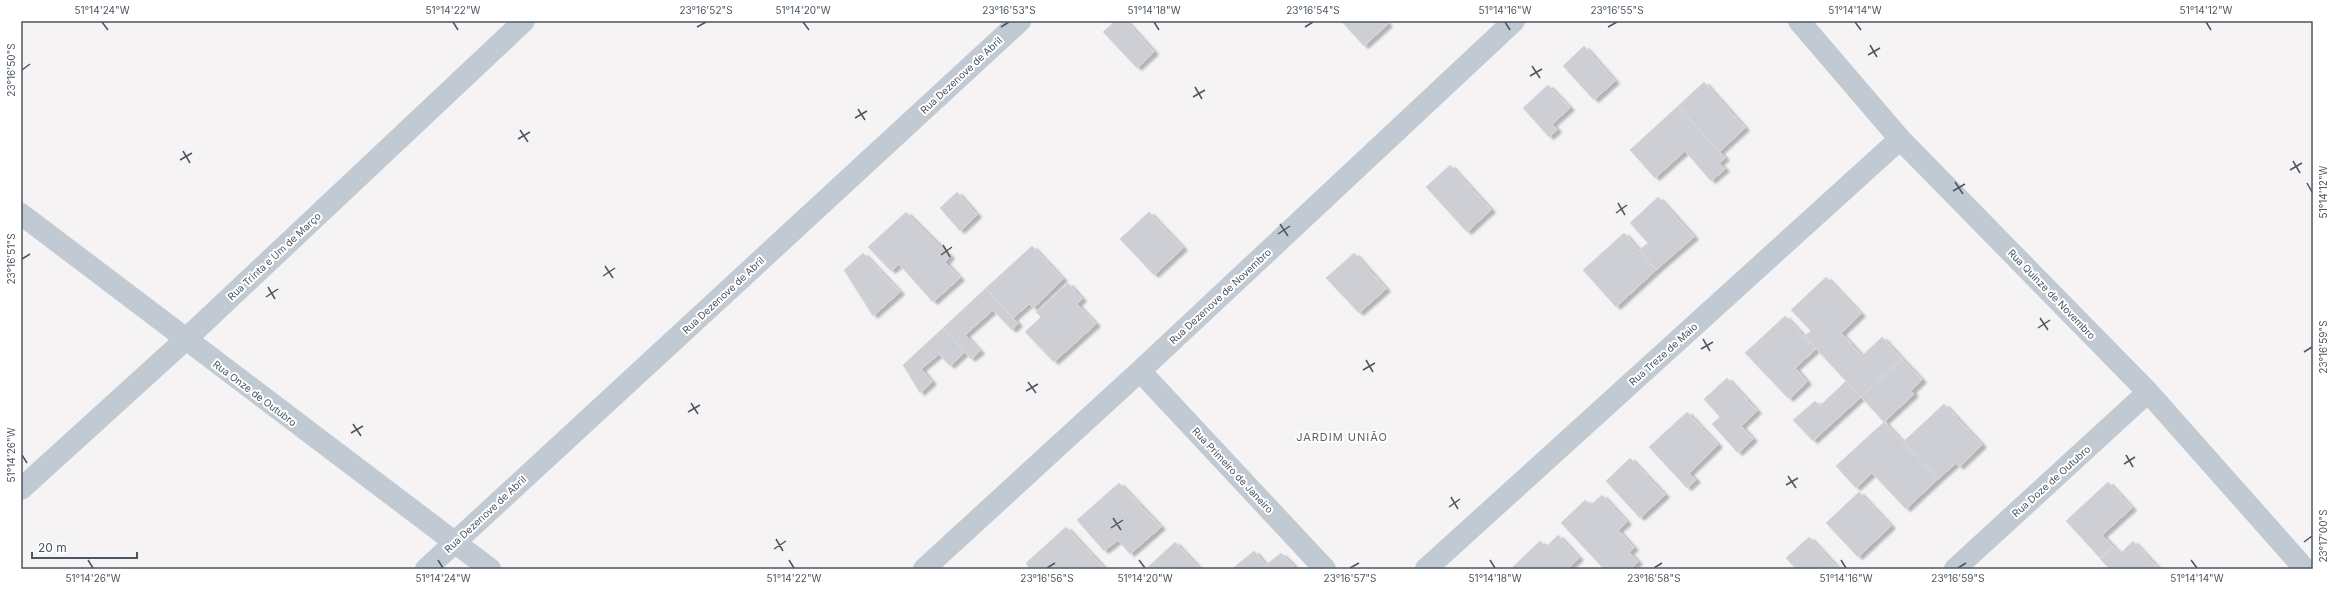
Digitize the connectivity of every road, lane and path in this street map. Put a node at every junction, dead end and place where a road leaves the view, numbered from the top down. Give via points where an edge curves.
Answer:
1 (524, 21) edge
2 (1020, 21) edge
3 (1514, 21) edge
4 (1799, 21) edge
5 (1900, 138) junction
6 (21, 214) edge
7 (185, 340) junction
8 (1140, 371) junction
9 (2148, 392) junction
10 (21, 489) edge
11 (454, 543) junction
12 (426, 569) edge
13 (490, 569) edge
14 (924, 569) edge
15 (1325, 569) edge
16 (1426, 569) edge
17 (1955, 569) edge
18 (2305, 569) edge

1 - 7 street, Rua Trinta e Um de Março
2 - 11 street, Rua Dezenove de Abril
3 - 8 street, Rua Dezenove de Novembro
4 - 5 street, Rua Quinze de Novembro
5 - 9 street, Rua Quinze de Novembro
5 - 16 street, Rua Treze de Maio
6 - 7 street, Rua Onze de Outubro
7 - 10 street, Rua Trinta e Um de Março
7 - 11 street, Rua Onze de Outubro
8 - 14 street, Rua Dezenove de Novembro
8 - 15 street, Rua Primeiro de Janeiro
9 - 17 street, Rua Doze de Outubro
9 - 18 street, Rua Quinze de Novembro
11 - 12 street, Rua Dezenove de Abril
11 - 13 street, Rua Onze de Outubro

